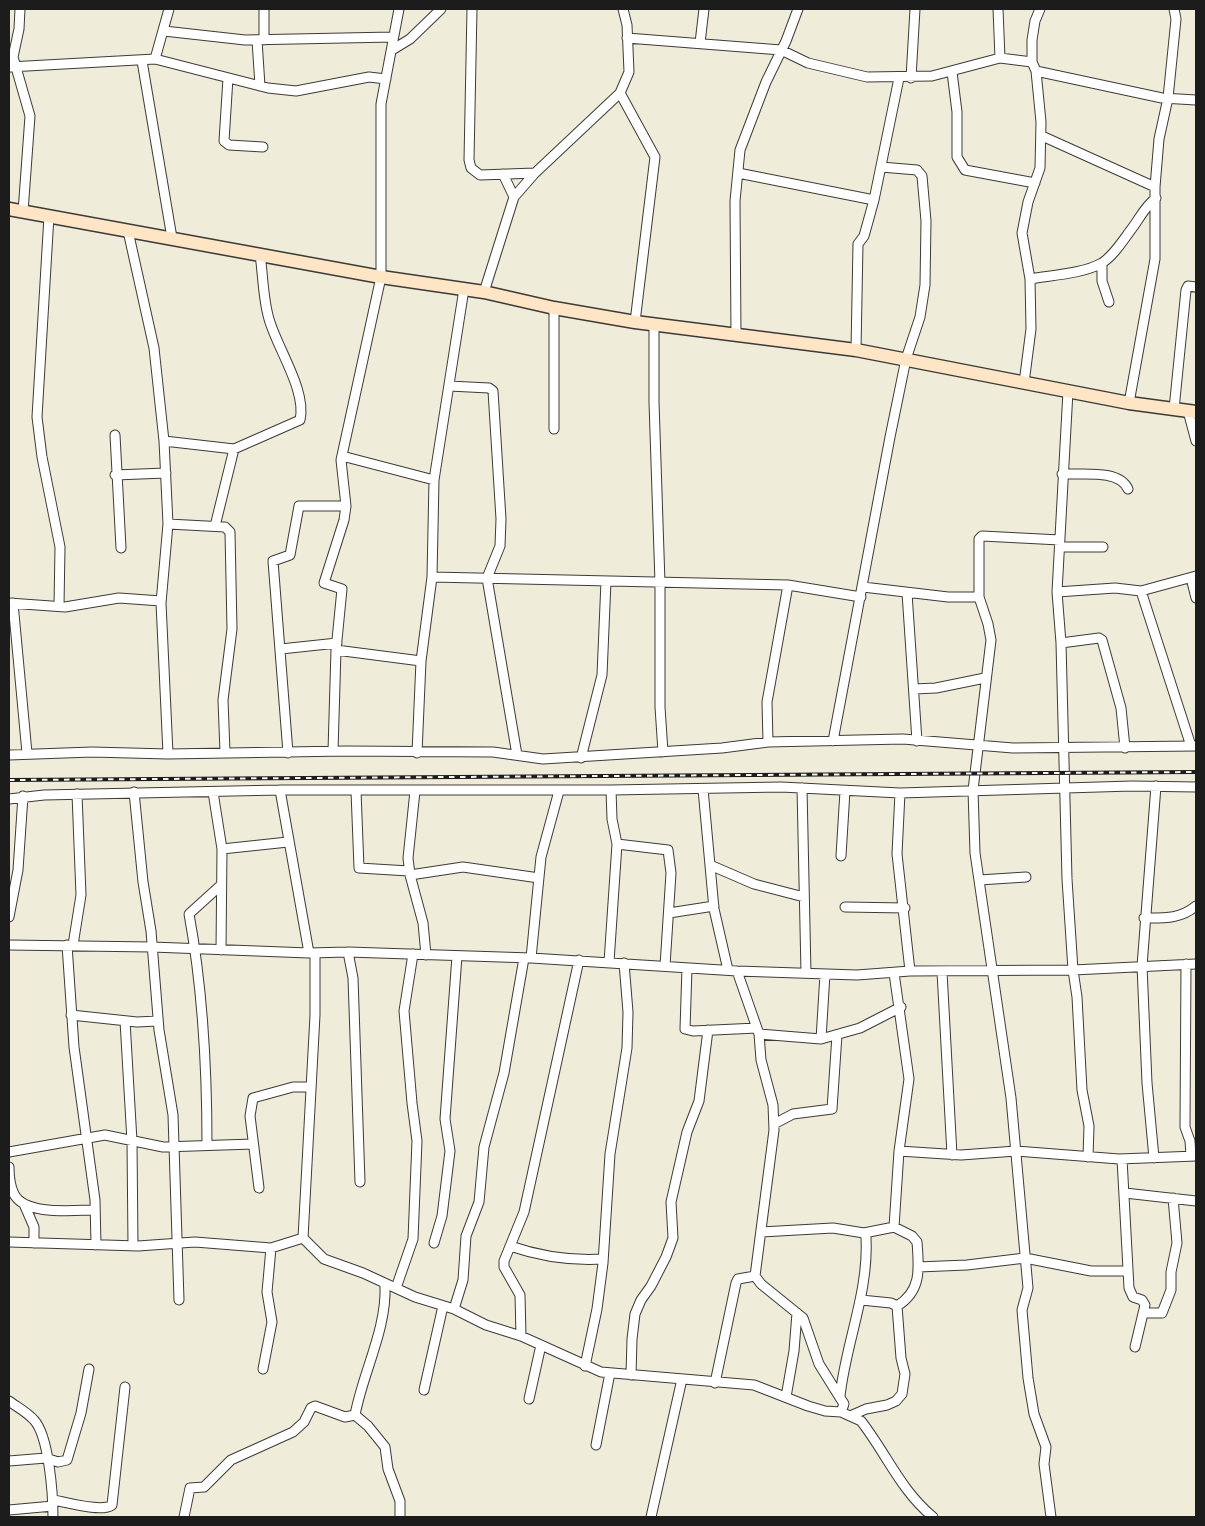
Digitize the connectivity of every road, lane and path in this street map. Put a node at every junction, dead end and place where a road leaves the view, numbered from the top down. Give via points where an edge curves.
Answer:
1 (20, 9) edge
2 (170, 9) edge
3 (264, 9) edge
4 (399, 9) edge
5 (441, 9) edge
6 (472, 9) edge
7 (624, 9) edge
8 (704, 9) edge
9 (798, 9) edge
10 (915, 9) edge
11 (998, 9) edge
12 (1040, 9) edge
13 (1174, 9) edge
14 (164, 31) junction
15 (393, 37) junction
16 (627, 38) junction
17 (261, 40) junction
18 (700, 43) junction
19 (392, 50) junction
20 (781, 50) junction
21 (1000, 58) junction
22 (154, 59) junction
23 (142, 61) junction
24 (1032, 62) junction
25 (12, 67) edge
26 (1036, 71) junction
27 (952, 72) junction
28 (228, 78) junction
29 (899, 78) junction
30 (911, 78) junction
31 (386, 79) junction
32 (260, 86) junction
33 (620, 93) junction
34 (1168, 98) junction
35 (1196, 100) edge
36 (1042, 136) junction
37 (262, 147) dead end
38 (881, 167) junction
39 (535, 173) junction
40 (738, 173) junction
41 (503, 174) junction
42 (1035, 183) junction
43 (1156, 187) junction
44 (514, 197) junction
45 (1156, 198) junction
46 (874, 200) junction
47 (9, 209) edge
48 (23, 212) junction
49 (49, 216) junction
50 (128, 231) junction
51 (172, 238) junction
52 (260, 254) junction
53 (1102, 262) junction
54 (381, 277) junction
55 (1030, 279) junction
56 (1196, 287) edge
57 (464, 289) junction
58 (484, 292) junction
59 (1109, 302) dead end
60 (554, 308) junction
61 (635, 322) junction
62 (654, 325) junction
63 (736, 336) junction
64 (856, 350) junction
65 (906, 359) junction
66 (1024, 384) junction
67 (450, 386) junction
68 (1068, 391) junction
69 (1129, 403) junction
70 (1174, 409) junction
71 (1192, 411) edge
72 (554, 430) dead end
73 (115, 435) dead end
74 (164, 441) junction
75 (1196, 441) edge
76 (234, 449) junction
77 (342, 456) junction
78 (166, 473) junction
79 (1062, 474) junction
80 (116, 476) junction
81 (434, 480) junction
82 (1128, 489) dead end
83 (346, 506) junction
84 (168, 524) junction
85 (215, 526) junction
86 (1060, 543) junction
87 (1103, 547) dead end
88 (121, 548) dead end
89 (432, 577) junction
90 (1194, 577) edge
91 (487, 578) junction
92 (606, 581) junction
93 (660, 583) junction
94 (788, 585) junction
95 (863, 587) junction
96 (1141, 590) junction
97 (1057, 592) junction
98 (907, 593) junction
99 (862, 597) junction
100 (979, 597) junction
101 (1196, 598) edge
102 (161, 601) junction
103 (11, 603) edge
104 (59, 606) junction
105 (1061, 643) junction
106 (336, 646) junction
107 (282, 649) junction
108 (420, 661) junction
109 (985, 678) junction
110 (914, 689) junction
111 (833, 741) junction
112 (916, 741) junction
113 (768, 742) junction
114 (1064, 746) junction
115 (1194, 746) edge
116 (979, 747) junction
117 (1125, 748) junction
118 (333, 751) junction
119 (224, 752) junction
120 (288, 752) junction
121 (663, 752) junction
122 (27, 753) junction
123 (416, 753) junction
124 (168, 754) junction
125 (9, 755) edge
126 (517, 755) junction
127 (581, 758) junction
128 (1156, 786) junction
129 (1196, 787) edge
130 (802, 788) junction
131 (1065, 788) junction
132 (703, 789) junction
133 (280, 790) junction
134 (610, 790) junction
135 (973, 790) junction
136 (356, 791) junction
137 (415, 791) junction
138 (559, 791) junction
139 (845, 791) junction
140 (134, 792) junction
141 (213, 792) junction
142 (900, 793) junction
143 (77, 794) junction
144 (23, 796) junction
145 (9, 798) edge
146 (288, 842) junction
147 (617, 844) junction
148 (222, 849) junction
149 (841, 856) dead end
150 (710, 865) junction
151 (13, 870) edge
152 (410, 873) junction
153 (1026, 877) dead end
154 (539, 878) junction
155 (978, 880) junction
156 (221, 884) junction
157 (804, 897) junction
158 (714, 906) junction
159 (1196, 906) edge
160 (845, 907) dead end
161 (905, 908) junction
162 (669, 913) junction
163 (9, 917) edge
164 (1144, 918) junction
165 (9, 945) edge
166 (70, 945) junction
167 (152, 947) junction
168 (196, 949) junction
169 (221, 950) junction
170 (348, 952) junction
171 (312, 953) junction
172 (413, 954) junction
173 (426, 955) junction
174 (457, 956) junction
175 (528, 958) junction
176 (579, 960) junction
177 (609, 962) junction
178 (624, 964) junction
179 (1186, 964) junction
180 (1196, 964) edge
181 (665, 966) junction
182 (1142, 966) junction
183 (687, 968) junction
184 (733, 970) junction
185 (1073, 970) junction
186 (910, 971) junction
187 (942, 972) junction
188 (991, 972) junction
189 (806, 973) junction
190 (894, 973) junction
191 (825, 974) junction
192 (900, 1006) junction
193 (72, 1015) junction
194 (125, 1021) junction
195 (158, 1021) junction
196 (708, 1030) junction
197 (758, 1031) junction
198 (837, 1035) junction
199 (821, 1039) junction
200 (311, 1087) junction
201 (774, 1124) junction
202 (85, 1137) junction
203 (132, 1141) junction
204 (253, 1144) junction
205 (207, 1145) junction
206 (174, 1147) junction
207 (1016, 1150) junction
208 (899, 1151) junction
209 (9, 1152) edge
210 (952, 1155) junction
211 (1194, 1156) edge
212 (1088, 1157) junction
213 (1154, 1158) junction
214 (1122, 1159) junction
215 (9, 1167) edge
216 (360, 1182) dead end
217 (259, 1188) dead end
218 (1125, 1193) junction
219 (1173, 1198) junction
220 (1196, 1201) edge
221 (24, 1204) junction
222 (95, 1210) junction
223 (894, 1227) junction
224 (761, 1232) junction
225 (864, 1233) junction
226 (303, 1238) junction
227 (9, 1242) edge
228 (34, 1243) junction
229 (434, 1243) dead end
230 (179, 1244) junction
231 (96, 1245) junction
232 (133, 1246) junction
233 (510, 1246) junction
234 (271, 1248) junction
235 (1025, 1258) junction
236 (603, 1259) junction
237 (918, 1267) junction
238 (1127, 1271) junction
239 (755, 1276) junction
240 (385, 1284) junction
241 (396, 1288) junction
242 (179, 1300) dead end
243 (861, 1300) junction
244 (443, 1306) junction
245 (897, 1306) junction
246 (454, 1309) junction
247 (797, 1313) junction
248 (1143, 1313) junction
249 (521, 1336) junction
250 (541, 1345) junction
251 (1135, 1347) dead end
252 (585, 1366) junction
253 (89, 1369) dead end
254 (263, 1369) dead end
255 (610, 1374) junction
256 (631, 1375) junction
257 (682, 1379) junction
258 (715, 1382) junction
259 (125, 1387) dead end
260 (424, 1390) dead end
261 (840, 1396) junction
262 (786, 1397) junction
263 (529, 1399) dead end
264 (9, 1401) edge
265 (841, 1412) junction
266 (355, 1415) junction
267 (850, 1416) junction
268 (596, 1445) dead end
269 (46, 1458) junction
270 (9, 1461) edge
271 (53, 1503) junction
272 (9, 1510) edge
273 (53, 1517) edge
274 (184, 1517) edge
275 (400, 1517) edge
276 (651, 1517) edge
277 (933, 1517) edge
278 (1051, 1517) edge

1 - 25 street
2 - 14 street
3 - 17 street
4 - 15 street
5 - 19 street via 410,39
6 - 41 street via 469,160 476,173
7 - 16 street
8 - 18 street
9 - 20 street
10 - 30 street
11 - 21 street
12 - 24 street via 1032,40
13 - 34 street via 1176,19
14 - 17 street
14 - 22 street
15 - 17 street
15 - 19 street
16 - 18 street
16 - 33 street via 629,72
17 - 32 street
18 - 20 street
19 - 31 street
20 - 29 street via 808,63 846,73
20 - 40 street via 740,150
21 - 24 street
21 - 27 street
22 - 23 street
22 - 28 street
23 - 25 street
23 - 51 street
24 - 26 street
25 - 48 street via 30,116
26 - 34 street
26 - 36 street
27 - 30 street
27 - 42 street via 960,166 965,170
28 - 32 street
28 - 37 street via 224,141 229,145
29 - 30 street
29 - 38 street
31 - 32 street via 369,78 296,91
31 - 54 street via 381,104
33 - 39 street
33 - 61 street via 655,157
34 - 35 street
34 - 43 street via 1159,139
36 - 42 street via 1040,168
36 - 43 street
38 - 46 street
38 - 65 street via 916,170 922,176 926,222 925,285 920,317
39 - 41 street
39 - 44 street
40 - 46 street
40 - 63 street
41 - 44 street
42 - 55 street via 1022,233
43 - 45 street
44 - 58 street
45 - 53 street
45 - 69 street via 1155,259
46 - 64 street via 864,236 858,244
47 - 48 street
48 - 49 street
49 - 50 street
49 - 104 street via 37,417 60,547
50 - 51 street
50 - 74 street via 154,348
51 - 52 street
52 - 54 street
52 - 76 street via 268,317 295,384 301,414 300,420
53 - 55 street via 1088,268
53 - 59 street via 1102,282
54 - 57 street
54 - 77 street
55 - 66 street via 1031,329
56 - 70 street via 1188,286 1186,290
57 - 58 street
57 - 67 street
58 - 60 street
60 - 61 street
60 - 72 street
61 - 62 street
62 - 63 street
62 - 93 street
63 - 64 street
64 - 65 street
65 - 66 street
65 - 95 street
66 - 68 street
67 - 81 street
67 - 91 street via 493,390 501,519 500,546
68 - 69 street
68 - 79 street
69 - 70 street
70 - 71 street
71 - 75 street
73 - 80 street
74 - 76 street
74 - 78 street
76 - 85 street
77 - 81 street
77 - 83 street
78 - 80 street
78 - 84 street
79 - 82 street via 1117,477
79 - 86 street
80 - 88 street
81 - 89 street
83 - 106 street via 324,583 342,589
83 - 107 street via 299,506 290,555 273,561
84 - 85 street
84 - 102 street
85 - 119 street via 225,527 230,532 232,629 223,700
86 - 87 street
86 - 97 street
86 - 100 street via 982,536 978,543
89 - 91 street
89 - 108 street
90 - 96 street
90 - 101 street
91 - 92 street
91 - 126 street
92 - 93 street
92 - 127 street via 602,675
93 - 94 street
93 - 121 street
94 - 99 street
94 - 113 street via 767,702
95 - 98 street
95 - 99 street
96 - 97 street via 1115,588
96 - 115 street
97 - 105 street
98 - 100 street
98 - 110 street
99 - 111 street
100 - 109 street via 990,632
102 - 104 street via 119,598 89,605
102 - 124 street
103 - 104 street
103 - 122 street
105 - 114 street
105 - 117 street via 1102,640 1121,708
106 - 107 street
106 - 108 street
106 - 118 street
107 - 120 street
108 - 123 street
109 - 110 street
109 - 116 street
110 - 112 street
111 - 112 street
111 - 113 street
112 - 116 street
113 - 121 street
114 - 116 street
114 - 117 street
114 - 131 street
115 - 117 street
116 - 135 street
118 - 120 street
118 - 123 street
119 - 120 street
119 - 124 street
121 - 127 street
122 - 124 street
122 - 125 street
123 - 126 street via 493,752
126 - 127 street via 543,759
128 - 129 street
128 - 131 street
128 - 164 street
130 - 132 street
130 - 139 street
130 - 157 street
131 - 135 street
131 - 185 street
132 - 134 street
132 - 150 street
133 - 136 street
133 - 141 street
133 - 146 street
134 - 138 street
134 - 147 street
135 - 142 street
135 - 155 street
136 - 137 street
136 - 152 street via 359,868
137 - 138 street
137 - 152 street via 408,858
138 - 154 street via 541,857
139 - 142 street
139 - 149 street
140 - 141 street
140 - 143 street
140 - 167 street
141 - 148 street
142 - 161 street via 897,854
143 - 144 street
143 - 166 street via 81,894
144 - 145 street
144 - 151 street
146 - 148 street
146 - 171 street
147 - 162 street via 668,850 671,873
147 - 177 street
148 - 156 street
150 - 157 street via 760,886
150 - 158 street
151 - 163 street
152 - 154 street via 463,867
152 - 173 street via 423,923
153 - 155 street
154 - 175 street
155 - 188 street
156 - 168 street via 189,914
156 - 169 street
157 - 189 street
158 - 162 street
158 - 184 street
159 - 164 street via 1175,918
160 - 161 street
161 - 186 street
162 - 181 street
164 - 182 street
165 - 166 street
166 - 167 street
166 - 193 street
167 - 168 street
167 - 195 street
168 - 169 street
168 - 205 street via 206,1071
169 - 171 street
170 - 171 street
170 - 172 street
170 - 216 street via 353,978
171 - 200 street
172 - 173 street
172 - 241 street via 404,1011 417,1141 413,1239
173 - 174 street
174 - 175 street
174 - 229 street via 445,1119 450,1151 442,1216
175 - 176 street
175 - 246 street via 504,1073 484,1147 479,1202 466,1236 463,1280
176 - 177 street
176 - 233 street via 524,1212
177 - 178 street
178 - 181 street
178 - 236 street via 627,1048 610,1154
179 - 180 street
179 - 182 street
179 - 211 street via 1185,1127
181 - 183 street
182 - 185 street
182 - 213 street via 1144,1044
183 - 184 street
183 - 196 street via 684,1029
184 - 189 street
184 - 197 street
185 - 188 street
185 - 212 street via 1082,1090 1089,1126
186 - 187 street
186 - 190 street
187 - 188 street
187 - 210 street
188 - 207 street via 998,1003
189 - 191 street
190 - 191 street
190 - 192 street
191 - 199 street
192 - 198 street via 873,1022
192 - 208 street via 909,1079
193 - 194 street
193 - 202 street
194 - 195 street
194 - 203 street
195 - 206 street via 173,1115
196 - 197 street
196 - 256 street via 699,1101 687,1132 671,1202 673,1238 635,1314
197 - 199 street
197 - 201 street
198 - 199 street
198 - 201 street via 832,1109 793,1114
200 - 204 street via 293,1087 253,1098 250,1116
200 - 226 street
201 - 224 street
202 - 203 street via 111,1135
202 - 209 street
202 - 222 street
203 - 206 street
203 - 232 street
204 - 205 street
204 - 217 street
205 - 206 street
206 - 230 street via 174,1199
207 - 210 street
207 - 212 street
207 - 235 street
208 - 210 street
208 - 223 street
211 - 213 street
212 - 214 street
213 - 214 street
214 - 218 street
215 - 221 street via 15,1196
218 - 219 street
218 - 238 street
219 - 220 street
219 - 248 street via 1177,1242 1171,1290 1162,1313
221 - 222 street via 45,1210
221 - 228 street via 34,1227
222 - 231 street
223 - 225 street
223 - 237 street via 915,1238
224 - 225 street via 833,1228
224 - 239 street
225 - 243 street via 866,1272
226 - 234 street
226 - 240 street via 324,1259
227 - 228 street
228 - 231 street
230 - 232 street
230 - 234 street via 240,1244
230 - 242 street
231 - 232 street
233 - 236 street via 567,1260
233 - 249 street via 504,1264 520,1295
234 - 254 street via 268,1292 272,1322
235 - 237 street
235 - 238 street via 1091,1271
235 - 278 street via 1028,1288 1022,1310 1028,1378 1034,1414 1046,1448 1044,1464
236 - 252 street
237 - 245 street via 918,1282 912,1294
238 - 248 street via 1130,1294 1144,1302
239 - 247 street
239 - 258 street via 738,1279 736,1283
240 - 241 street
240 - 266 street via 383,1313
241 - 244 street
243 - 245 street
243 - 261 street via 844,1364
244 - 246 street
244 - 260 street
245 - 267 street via 905,1374 902,1394 887,1405
246 - 249 street via 486,1325
247 - 261 street via 807,1325 819,1364
247 - 262 street
248 - 251 street
249 - 250 street
250 - 252 street
250 - 263 street
252 - 255 street
253 - 269 street via 70,1457 64,1462
255 - 256 street
255 - 268 street
256 - 257 street
257 - 258 street
257 - 276 street
258 - 262 street via 754,1385
259 - 271 street via 112,1505 108,1508
261 - 265 street via 844,1404
262 - 265 street via 825,1411
264 - 269 street via 34,1420
265 - 267 street
266 - 274 street via 345,1416 314,1406 293,1432 231,1460 204,1487 190,1488
266 - 275 street via 385,1447 388,1469 400,1501
267 - 277 street via 861,1421 905,1488
269 - 270 street
269 - 271 street
271 - 272 street
271 - 273 street

